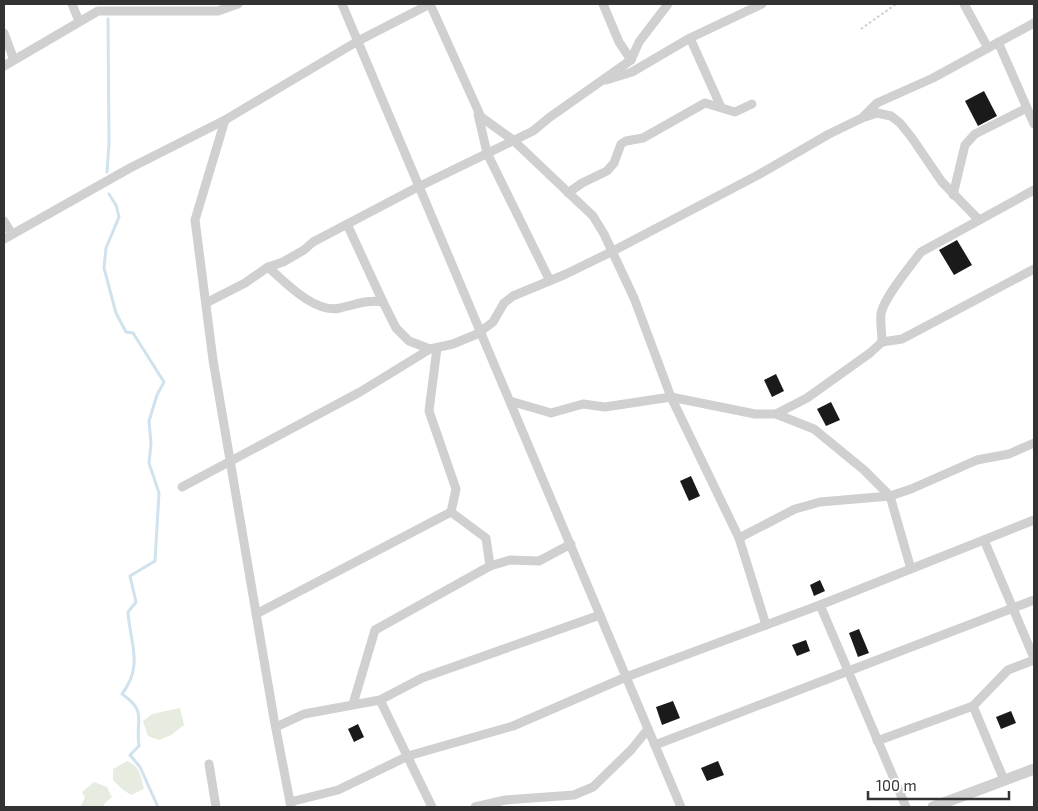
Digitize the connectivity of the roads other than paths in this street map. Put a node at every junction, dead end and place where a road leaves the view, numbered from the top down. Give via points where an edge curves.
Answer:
1 (72, 4) edge
2 (238, 4) edge
3 (342, 4) edge
4 (430, 4) edge
5 (602, 4) edge
6 (668, 4) edge
7 (762, 4) edge
8 (964, 4) edge
9 (128, 8) edge
10 (79, 21) junction
11 (1034, 23) edge
12 (4, 33) edge
13 (690, 38) junction
14 (358, 41) junction
15 (998, 42) junction
16 (988, 48) junction
17 (14, 60) junction
18 (631, 60) junction
19 (4, 66) edge
20 (599, 83) junction
21 (752, 104) dead end
22 (720, 108) junction
23 (1027, 108) junction
24 (476, 110) junction
25 (862, 118) junction
26 (225, 120) junction
27 (1034, 124) edge
28 (513, 140) junction
29 (487, 153) junction
30 (420, 186) junction
31 (1034, 190) edge
32 (568, 192) junction
33 (953, 195) junction
34 (979, 220) junction
35 (4, 221) edge
36 (347, 224) junction
37 (8, 236) edge
38 (613, 251) junction
39 (268, 267) junction
40 (1034, 269) edge
41 (550, 280) junction
42 (382, 302) junction
43 (206, 303) junction
44 (481, 332) junction
45 (882, 342) junction
46 (434, 348) junction
47 (671, 397) junction
48 (510, 400) junction
49 (776, 414) junction
50 (1034, 443) edge
51 (230, 461) junction
52 (182, 487) dead end
53 (890, 496) junction
54 (451, 512) junction
55 (1034, 520) edge
56 (739, 538) junction
57 (984, 540) junction
58 (570, 544) junction
59 (490, 566) junction
60 (911, 569) junction
61 (1034, 600) edge
62 (820, 605) junction
63 (1013, 608) junction
64 (256, 614) junction
65 (600, 615) junction
66 (766, 625) junction
67 (1034, 659) edge
68 (848, 671) junction
69 (626, 677) junction
70 (380, 700) junction
71 (354, 704) junction
72 (973, 706) junction
73 (276, 728) junction
74 (648, 729) junction
75 (877, 741) junction
76 (655, 745) junction
77 (408, 756) junction
78 (209, 764) dead end
79 (1034, 769) edge
80 (1004, 780) junction
81 (291, 805) edge
82 (216, 807) edge
83 (432, 807) edge
84 (475, 807) edge
85 (681, 807) edge
86 (906, 807) edge
87 (933, 807) edge

1 - 10 street
2 - 9 street via 218,11
3 - 14 street
4 - 14 street
4 - 24 street
5 - 18 street
6 - 18 street via 639,42
7 - 13 street
8 - 16 street
9 - 10 street via 98,11
10 - 17 street
11 - 15 street
12 - 17 street
13 - 20 street via 632,72
13 - 22 street
14 - 26 street
14 - 30 street
15 - 16 street
15 - 23 street
16 - 25 street via 877,103
17 - 19 street
18 - 20 street
20 - 28 street via 533,131
21 - 22 street via 735,112
22 - 32 street via 705,103 644,138 626,141 621,144 614,163 607,171
23 - 27 street
23 - 33 street via 975,134 966,145
24 - 28 street
24 - 29 street
25 - 33 street via 877,113 891,116 900,123
25 - 38 street
26 - 37 street
26 - 43 street via 195,220
28 - 29 street
28 - 32 street
29 - 30 street
29 - 41 street
30 - 36 street
30 - 44 street
31 - 34 street
32 - 38 street via 593,216
33 - 34 street
34 - 45 street via 921,252 908,267 881,313
35 - 37 street
36 - 39 street via 283,262
36 - 42 street
38 - 41 street
38 - 47 street
39 - 42 street via 320,308 337,309
39 - 43 street
40 - 45 street via 902,339
41 - 44 street via 513,296
42 - 46 street via 396,328 410,341
43 - 51 street
44 - 46 street
44 - 48 street
45 - 49 street via 807,398
46 - 51 street via 360,392
46 - 54 street via 429,411 456,490
47 - 48 street via 605,408 583,404 551,413
47 - 49 street via 755,414
47 - 56 street
48 - 58 street
49 - 53 street via 814,429
50 - 53 street via 1009,454 977,460
51 - 52 street
51 - 64 street
53 - 56 street via 820,502 795,510
53 - 60 street
54 - 59 street via 486,538
54 - 64 street
55 - 57 street
56 - 66 street
57 - 60 street
57 - 63 street
58 - 59 street via 539,562 510,560
58 - 65 street
59 - 71 street via 375,630
60 - 62 street
61 - 63 street
62 - 66 street
62 - 68 street
63 - 67 street
63 - 68 street
64 - 73 street
65 - 69 street
65 - 70 street via 422,678
66 - 69 street
67 - 72 street via 1008,670
68 - 75 street
68 - 76 street
69 - 74 street
69 - 77 street via 513,726
70 - 71 street
70 - 77 street
71 - 73 street via 304,714
72 - 75 street
72 - 80 street
73 - 81 street
74 - 76 street
74 - 84 street via 626,756 593,787 552,798 505,800
75 - 86 street
76 - 85 street
77 - 81 street via 338,790
77 - 83 street
78 - 82 street
79 - 80 street
80 - 87 street

